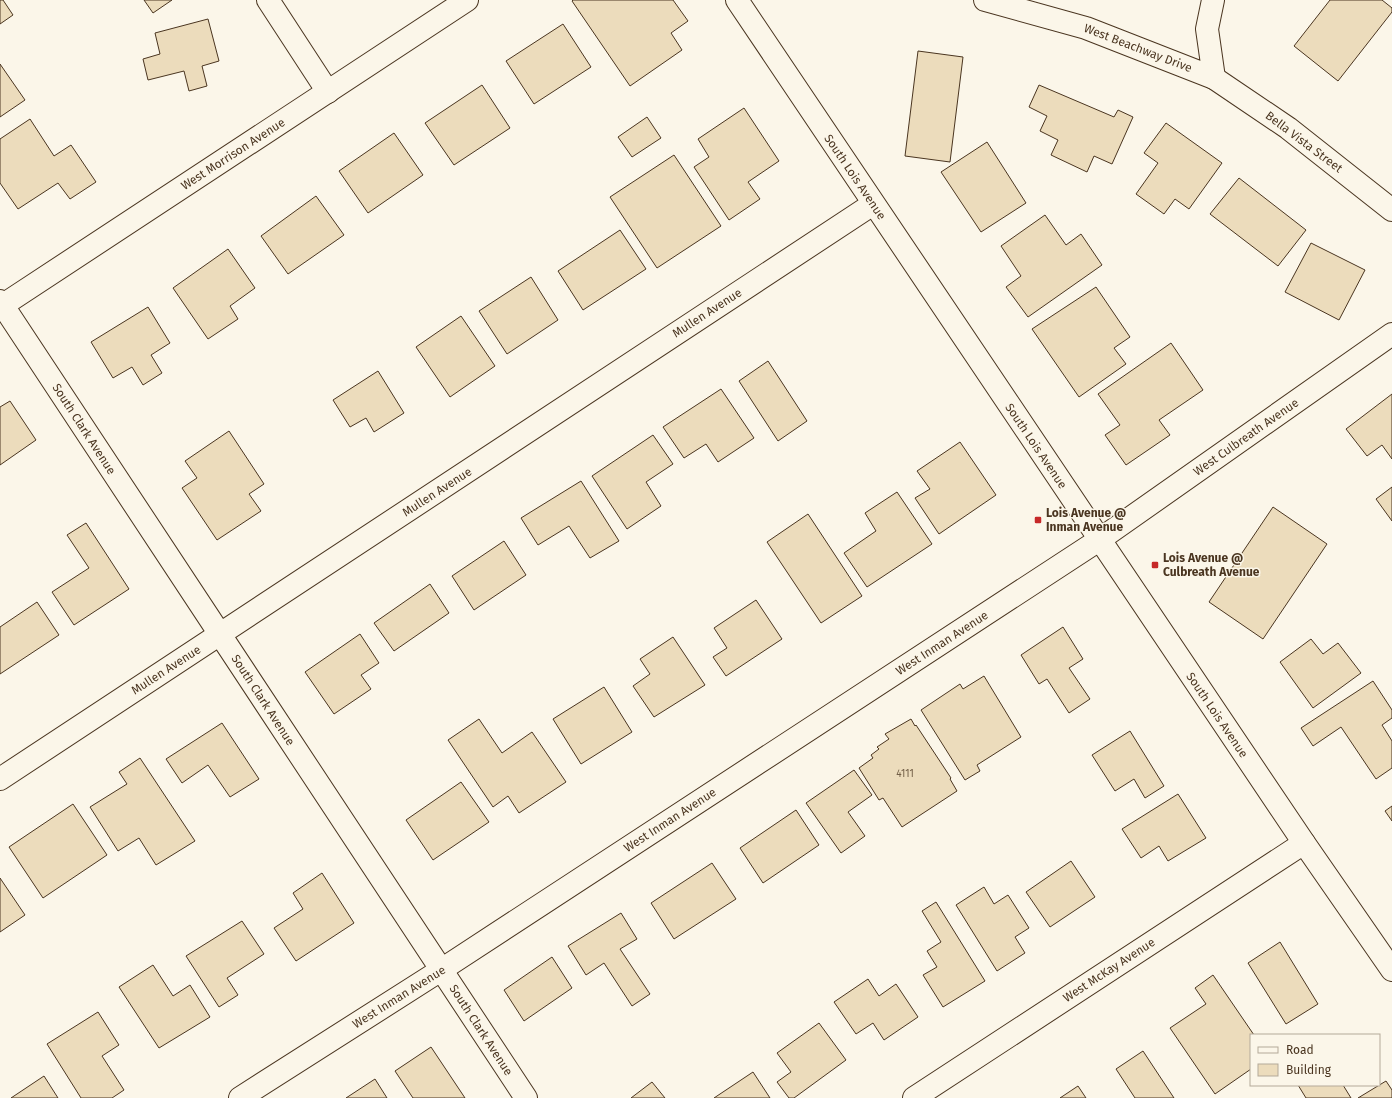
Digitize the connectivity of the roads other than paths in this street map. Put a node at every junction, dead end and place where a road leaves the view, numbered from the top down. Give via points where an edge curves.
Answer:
1 (268, 0) edge
2 (467, 0) edge
3 (737, 0) edge
4 (985, 0) edge
5 (1213, 0) edge
6 (1214, 78) junction
7 (328, 92) junction
8 (873, 204) junction
9 (1392, 210) edge
10 (1, 305) edge
11 (1392, 334) edge
12 (1099, 540) junction
13 (220, 635) junction
14 (0, 779) edge
15 (1304, 843) junction
16 (441, 970) junction
17 (1392, 970) edge
18 (240, 1098) edge
19 (526, 1098) edge
20 (914, 1098) edge

1 - 7 street
2 - 7 street, West Morrison Avenue
3 - 8 street, South Lois Avenue
4 - 6 street, West Beachway Drive via 1086,28
5 - 6 street, West Beachway Drive via 1207,29
6 - 9 street, Bella Vista Street via 1288,128
7 - 10 street, West Morrison Avenue
8 - 12 street, South Lois Avenue
8 - 13 street, Mullen Avenue
10 - 13 street, South Clark Avenue
11 - 12 street, West Culbreath Avenue
12 - 15 street, South Lois Avenue
12 - 16 street, West Inman Avenue
13 - 14 street, Mullen Avenue
13 - 16 street, South Clark Avenue
15 - 17 street, South Lois Avenue
15 - 20 street, West McKay Avenue
16 - 18 street, West Inman Avenue
16 - 19 street, South Clark Avenue

